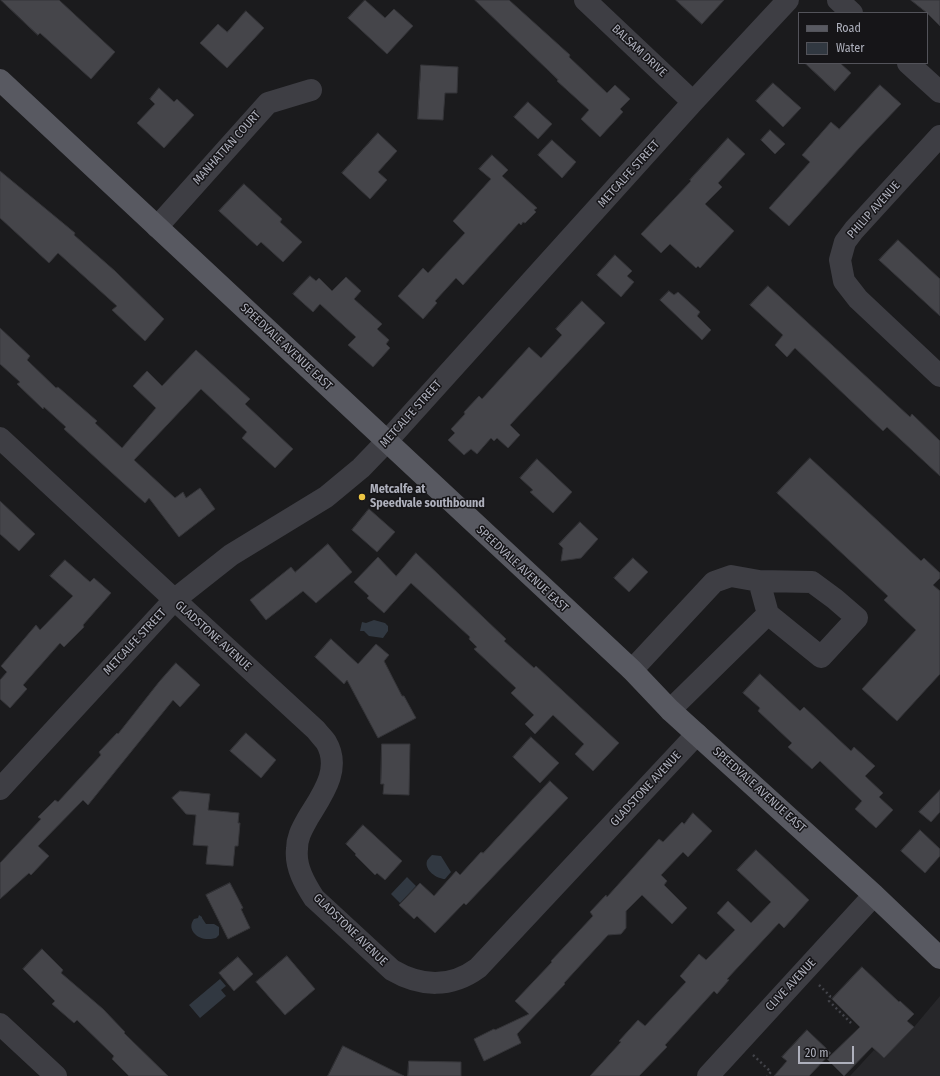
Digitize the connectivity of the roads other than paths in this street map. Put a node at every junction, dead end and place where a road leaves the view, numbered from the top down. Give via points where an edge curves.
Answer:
1 (585, 0) edge
2 (788, 0) edge
3 (838, 0) edge
4 (851, 12) edge
5 (909, 64) edge
6 (0, 80) edge
7 (311, 90) dead end
8 (940, 92) edge
9 (693, 102) junction
10 (940, 136) edge
11 (157, 227) junction
12 (940, 376) edge
13 (0, 438) edge
14 (387, 441) junction
15 (759, 581) junction
16 (174, 600) junction
17 (768, 614) junction
18 (632, 670) junction
19 (670, 710) junction
20 (697, 734) junction
21 (0, 789) edge
22 (874, 895) junction
23 (940, 958) edge
24 (0, 1024) edge
25 (56, 1076) edge
26 (708, 1076) edge

1 - 9 street, BALSAM DRIVE
2 - 9 street, METCALFE STREET
3 - 4 street
5 - 8 street
6 - 11 main road, SPEEDVALE AVENUE EAST
7 - 11 street, MANHATTAN COURT via 268,103
9 - 14 street, METCALFE STREET
10 - 12 street, PHILIP AVENUE via 844,242 840,260 844,281 858,299
11 - 14 main road, SPEEDVALE AVENUE EAST
13 - 16 street, GLADSTONE AVENUE
14 - 16 street, METCALFE STREET via 361,468 326,497 231,555
14 - 18 main road, SPEEDVALE AVENUE EAST
15 - 17 street
15 - 17 street via 812,582 857,618 821,657
15 - 18 street via 731,576 714,582
16 - 20 street, GLADSTONE AVENUE via 326,742 332,764 330,778 299,835 296,851 298,866 314,898 392,970 420,982 451,981 478,968
16 - 21 street, METCALFE STREET
17 - 19 street
18 - 19 main road, SPEEDVALE AVENUE EAST
19 - 20 main road, SPEEDVALE AVENUE EAST
20 - 22 main road, SPEEDVALE AVENUE EAST
22 - 23 main road, SPEEDVALE AVENUE EAST
22 - 26 street, CLIVE AVENUE
24 - 25 street

